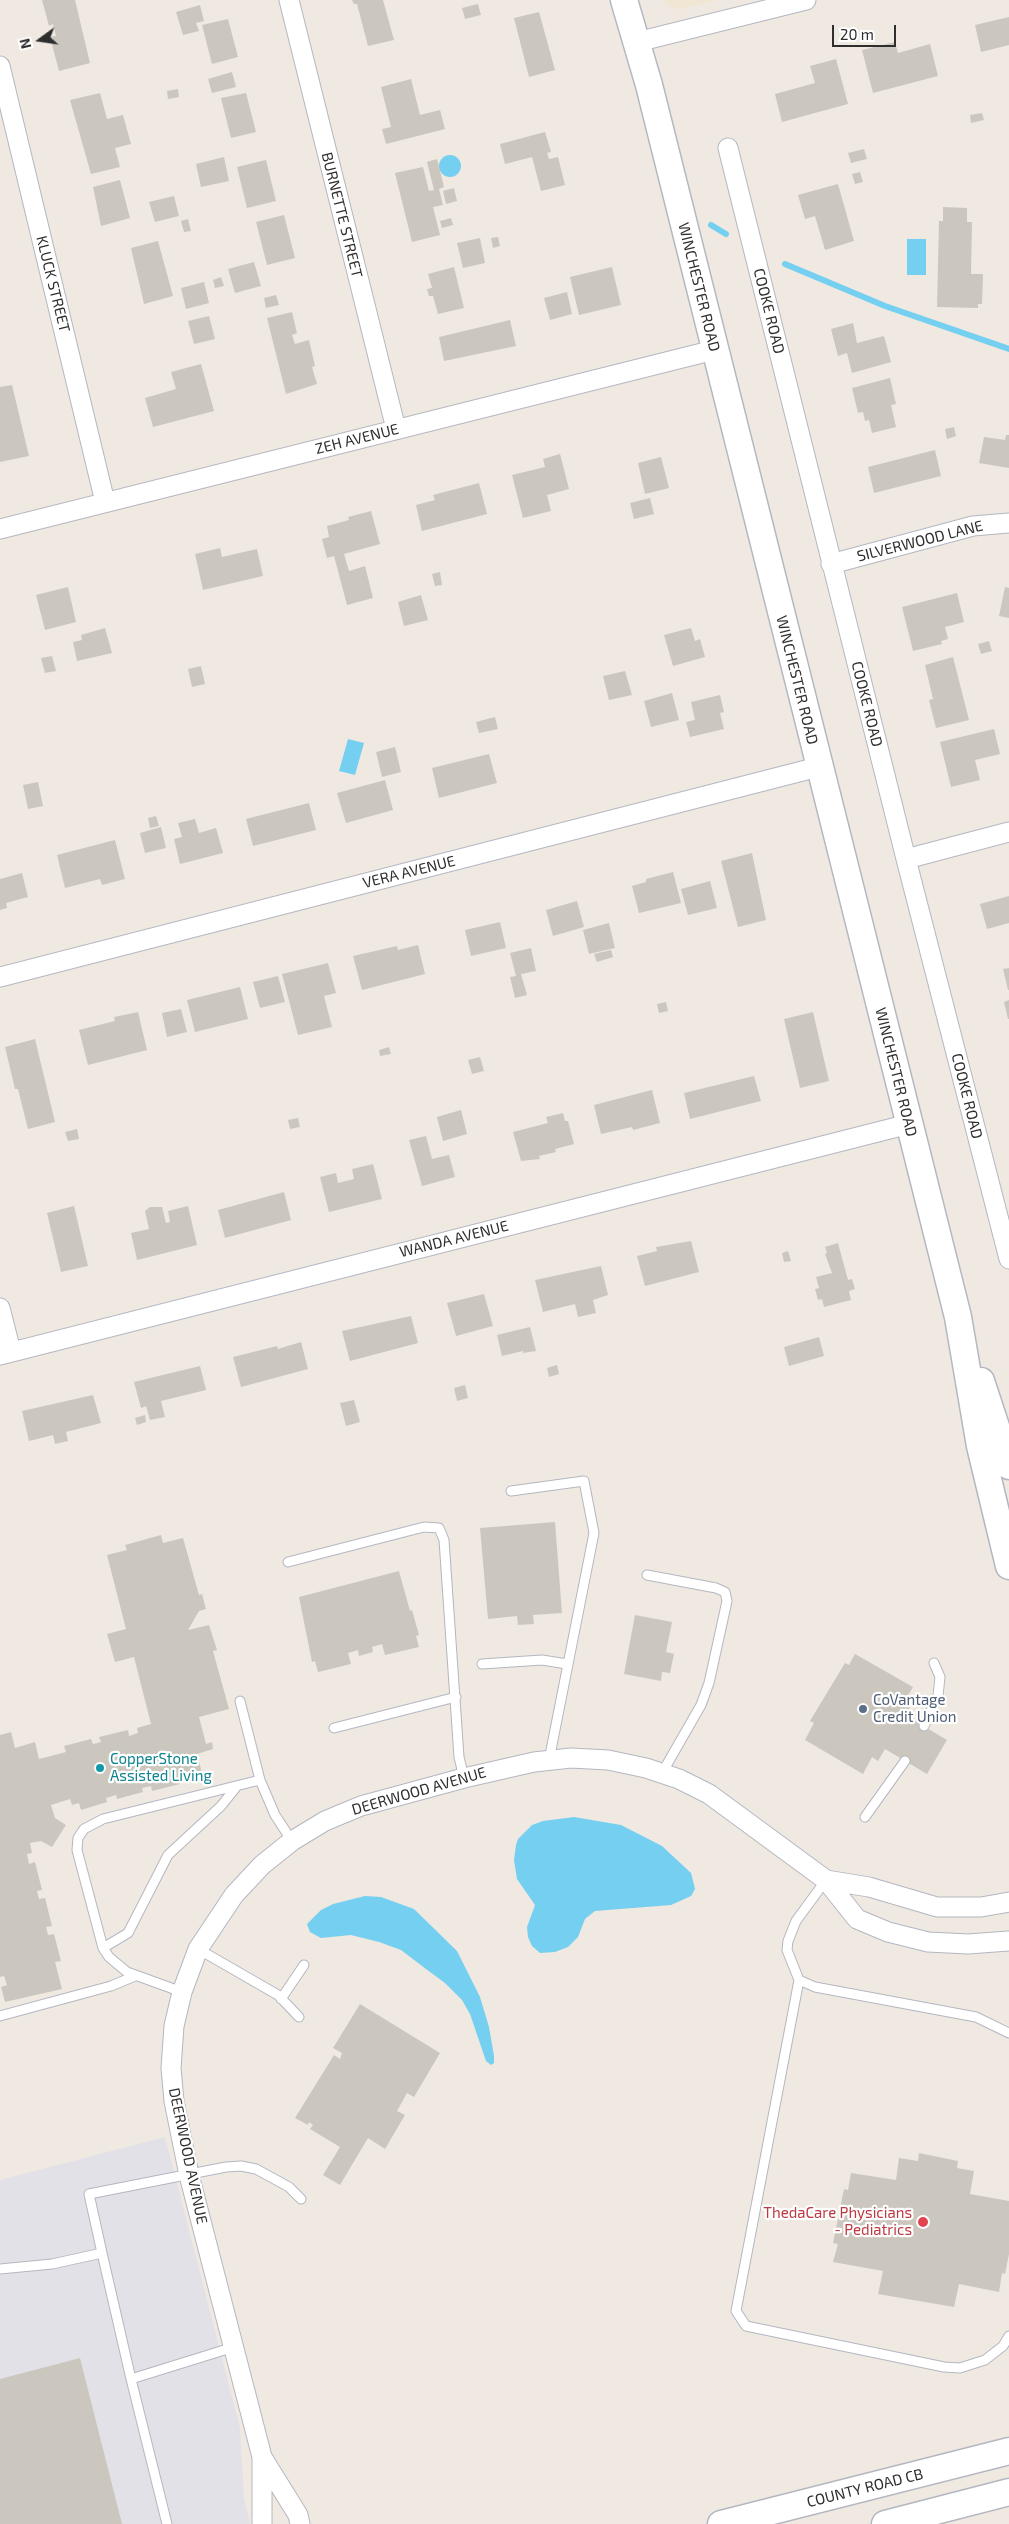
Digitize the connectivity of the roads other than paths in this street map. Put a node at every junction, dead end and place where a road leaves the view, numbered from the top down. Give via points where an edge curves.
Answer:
1 (289, 0) edge
2 (624, 0) edge
3 (631, 0) edge
4 (806, 0) edge
5 (637, 42) junction
6 (0, 69) edge
7 (728, 148) dead end
8 (714, 350) junction
9 (396, 429) junction
10 (105, 502) junction
11 (1009, 523) edge
12 (0, 529) edge
13 (831, 564) junction
14 (818, 767) junction
15 (1009, 832) edge
16 (906, 859) junction
17 (0, 977) edge
18 (909, 1124) junction
19 (1009, 1259) edge
20 (0, 1308) edge
21 (958, 1317) junction
22 (6, 1353) edge
23 (1009, 1466) edge
24 (511, 1491) dead end
25 (288, 1562) dead end
26 (1009, 1566) edge
27 (647, 1575) dead end
28 (934, 1663) dead end
29 (482, 1664) dead end
30 (567, 1664) junction
31 (456, 1697) junction
32 (240, 1701) dead end
33 (924, 1726) dead end
34 (334, 1728) dead end
35 (549, 1760) junction
36 (905, 1761) dead end
37 (662, 1773) junction
38 (464, 1778) junction
39 (260, 1780) junction
40 (237, 1786) junction
41 (865, 1817) dead end
42 (292, 1841) junction
43 (826, 1880) junction
44 (1009, 1902) edge
45 (1009, 1941) edge
46 (103, 1948) junction
47 (198, 1949) junction
48 (304, 1965) dead end
49 (135, 1976) junction
50 (800, 1980) junction
51 (182, 1992) junction
52 (282, 1999) junction
53 (0, 2016) edge
54 (299, 2017) dead end
55 (1009, 2033) edge
56 (189, 2175) junction
57 (300, 2199) dead end
58 (102, 2252) junction
59 (0, 2269) edge
60 (1009, 2336) edge
61 (234, 2347) junction
62 (131, 2379) junction
63 (1009, 2451) edge
64 (262, 2457) junction
65 (1009, 2492) edge
66 (167, 2524) edge
67 (262, 2524) edge
68 (300, 2524) edge
69 (721, 2524) edge
70 (885, 2524) edge

1 - 9 street, BURNETTE STREET
2 - 5 main road, WINCHESTER ROAD
3 - 5 main road, WINCHESTER ROAD
4 - 5 street
5 - 8 main road, WINCHESTER ROAD
6 - 10 street, KLUCK STREET
7 - 13 street, COOKE ROAD
8 - 9 street, ZEH AVENUE
8 - 14 main road, WINCHESTER ROAD
9 - 10 street, ZEH AVENUE
10 - 12 street, ZEH AVENUE
11 - 13 street, SILVERWOOD LANE via 973,526
13 - 16 street, COOKE ROAD
14 - 17 street, VERA AVENUE
14 - 18 main road, WINCHESTER ROAD
15 - 16 street
16 - 19 street, COOKE ROAD
18 - 21 main road, WINCHESTER ROAD
18 - 22 street, WANDA AVENUE
20 - 22 street
21 - 23 main road, WINCHESTER ROAD
21 - 26 main road, WINCHESTER ROAD via 980,1446
24 - 30 lane via 584,1481 594,1534
25 - 31 lane via 424,1527 439,1528 444,1540
27 - 37 lane via 716,1588 726,1592 727,1601 701,1706
28 - 33 lane via 940,1677 938,1696
29 - 30 lane via 542,1660
30 - 35 lane
31 - 34 lane
31 - 38 lane via 459,1757
32 - 39 lane
35 - 37 street, DEERWOOD AVENUE via 608,1760
35 - 38 street, DEERWOOD AVENUE
36 - 41 lane
37 - 43 street, DEERWOOD AVENUE via 709,1794
38 - 42 street, DEERWOOD AVENUE via 361,1806 325,1821
39 - 40 lane
39 - 42 lane via 275,1815
40 - 46 lane via 221,1806 168,1855 128,1933
40 - 46 lane via 103,1819 84,1829 78,1838 77,1850
42 - 47 street, DEERWOOD AVENUE via 262,1865 234,1895
43 - 44 street, DEERWOOD AVENUE via 869,1887 937,1907 981,1907
43 - 45 street, DEERWOOD AVENUE via 857,1919 888,1932 928,1942
43 - 50 lane via 790,1932 787,1950
46 - 49 lane via 116,1964
47 - 51 street, DEERWOOD AVENUE
47 - 52 lane
48 - 52 lane
49 - 51 lane
49 - 53 lane via 111,1986
50 - 55 lane via 822,1989 976,2017
50 - 60 lane via 737,2299 736,2311 740,2320 746,2326 960,2368 985,2360 1003,2346
51 - 56 street, DEERWOOD AVENUE via 174,2026 171,2068 174,2101
52 - 54 lane
56 - 57 lane via 226,2167 256,2169 289,2186
56 - 58 lane via 89,2194
56 - 61 street, DEERWOOD AVENUE
58 - 59 lane via 52,2264
58 - 62 lane
61 - 62 lane
61 - 64 street, DEERWOOD AVENUE
62 - 66 lane
63 - 69 main road, COUNTY ROAD CB
64 - 67 street, DEERWOOD AVENUE
64 - 68 street, DEERWOOD AVENUE via 298,2514
65 - 70 main road

